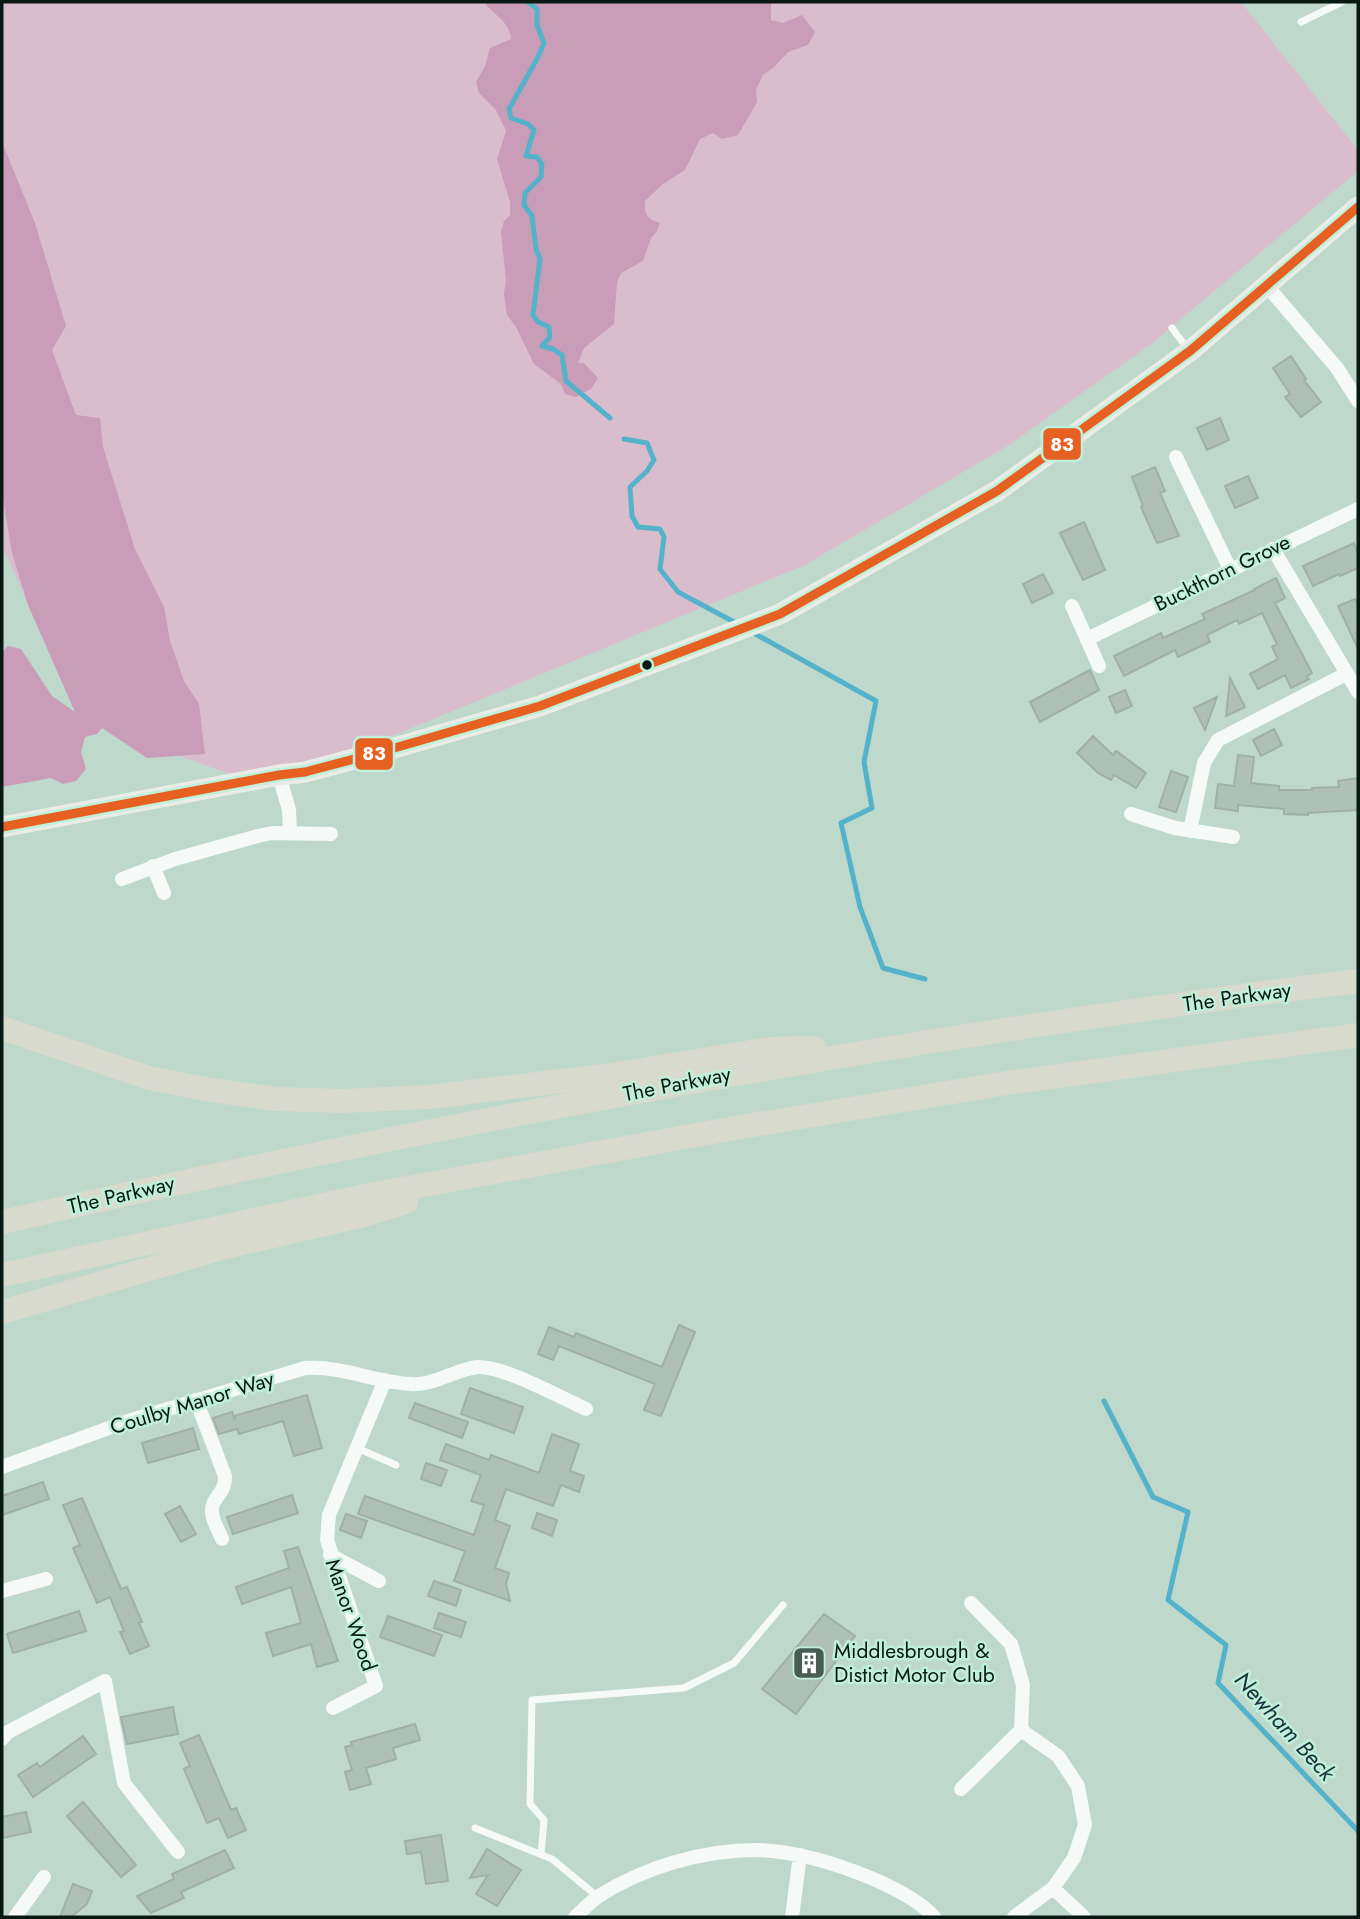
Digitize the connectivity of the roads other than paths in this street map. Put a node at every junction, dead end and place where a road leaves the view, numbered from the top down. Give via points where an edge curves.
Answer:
1 (1342, 2) edge
2 (1301, 22) dead end
3 (1358, 207) edge
4 (1267, 286) junction
5 (1172, 328) dead end
6 (1190, 351) junction
7 (1358, 401) edge
8 (1176, 457) dead end
9 (1358, 509) edge
10 (1273, 549) junction
11 (1230, 569) junction
12 (1072, 606) dead end
13 (1087, 639) junction
14 (1100, 666) dead end
15 (1346, 674) junction
16 (1358, 692) edge
17 (279, 775) junction
18 (1131, 814) dead end
19 (2, 827) edge
20 (1190, 831) junction
21 (290, 833) junction
22 (331, 834) dead end
23 (1233, 837) dead end
24 (153, 866) junction
25 (122, 879) dead end
26 (164, 893) dead end
27 (1358, 981) edge
28 (2, 1028) edge
29 (1358, 1035) edge
30 (890, 1048) junction
31 (517, 1169) junction
32 (2, 1222) edge
33 (2, 1275) edge
34 (2, 1312) edge
35 (385, 1380) junction
36 (196, 1400) junction
37 (586, 1409) dead end
38 (357, 1447) junction
39 (396, 1465) dead end
40 (2, 1467) edge
41 (222, 1539) dead end
42 (330, 1555) junction
43 (46, 1579) dead end
44 (379, 1581) dead end
45 (2, 1591) edge
46 (971, 1603) dead end
47 (783, 1605) dead end
48 (333, 1708) dead end
49 (1021, 1730) junction
50 (4, 1731) edge
51 (961, 1788) dead end
52 (475, 1828) dead end
53 (178, 1852) dead end
54 (541, 1854) junction
55 (800, 1855) junction
56 (44, 1877) dead end
57 (1053, 1888) junction
58 (598, 1897) junction
59 (15, 1917) edge
60 (575, 1917) edge
61 (792, 1917) edge
62 (934, 1917) edge
63 (1014, 1917) edge
64 (1084, 1917) edge

1 - 2 lane
3 - 4 main road
4 - 6 main road
4 - 7 street via 1337,368
5 - 6 lane
6 - 17 main road via 997,491 780,614 540,706 377,753
8 - 11 street
9 - 10 street, Buckthorn Grove
10 - 11 street, Buckthorn Grove
10 - 15 street
11 - 13 street, Buckthorn Grove
12 - 13 street
13 - 14 street
15 - 16 street
15 - 20 street via 1218,740 1205,763
17 - 19 main road
17 - 21 street
18 - 20 street
20 - 23 street
21 - 22 street
21 - 24 street via 236,841
24 - 25 street
24 - 26 street
27 - 30 highway, The Parkway
28 - 30 highway via 149,1078 276,1099 344,1101 428,1097 573,1080 770,1048
29 - 31 highway via 1007,1083
30 - 32 highway, The Parkway via 423,1131
31 - 33 highway via 369,1195
31 - 34 highway
35 - 36 street, Coulby Manor Way via 328,1367 305,1368
35 - 37 street, Coulby Manor Way via 412,1385 479,1367 497,1370
35 - 38 street, Manor Wood
36 - 40 street, Coulby Manor Way
36 - 41 street via 225,1476 226,1487 212,1507
38 - 39 lane
38 - 42 street, Manor Wood via 328,1515
42 - 44 street
42 - 48 street, Manor Wood via 376,1686
43 - 45 street
46 - 49 street via 1011,1644 1023,1685
47 - 54 lane via 734,1663 684,1688 531,1700 530,1804 544,1820
49 - 51 street
49 - 57 street via 1058,1756 1078,1786 1085,1825 1074,1858
50 - 53 street via 105,1681 124,1783
52 - 54 lane
54 - 58 lane
55 - 58 street via 756,1850 703,1856 651,1869
55 - 61 street
55 - 62 street via 848,1868 891,1887
56 - 59 street
57 - 63 street
57 - 64 street
58 - 60 street

